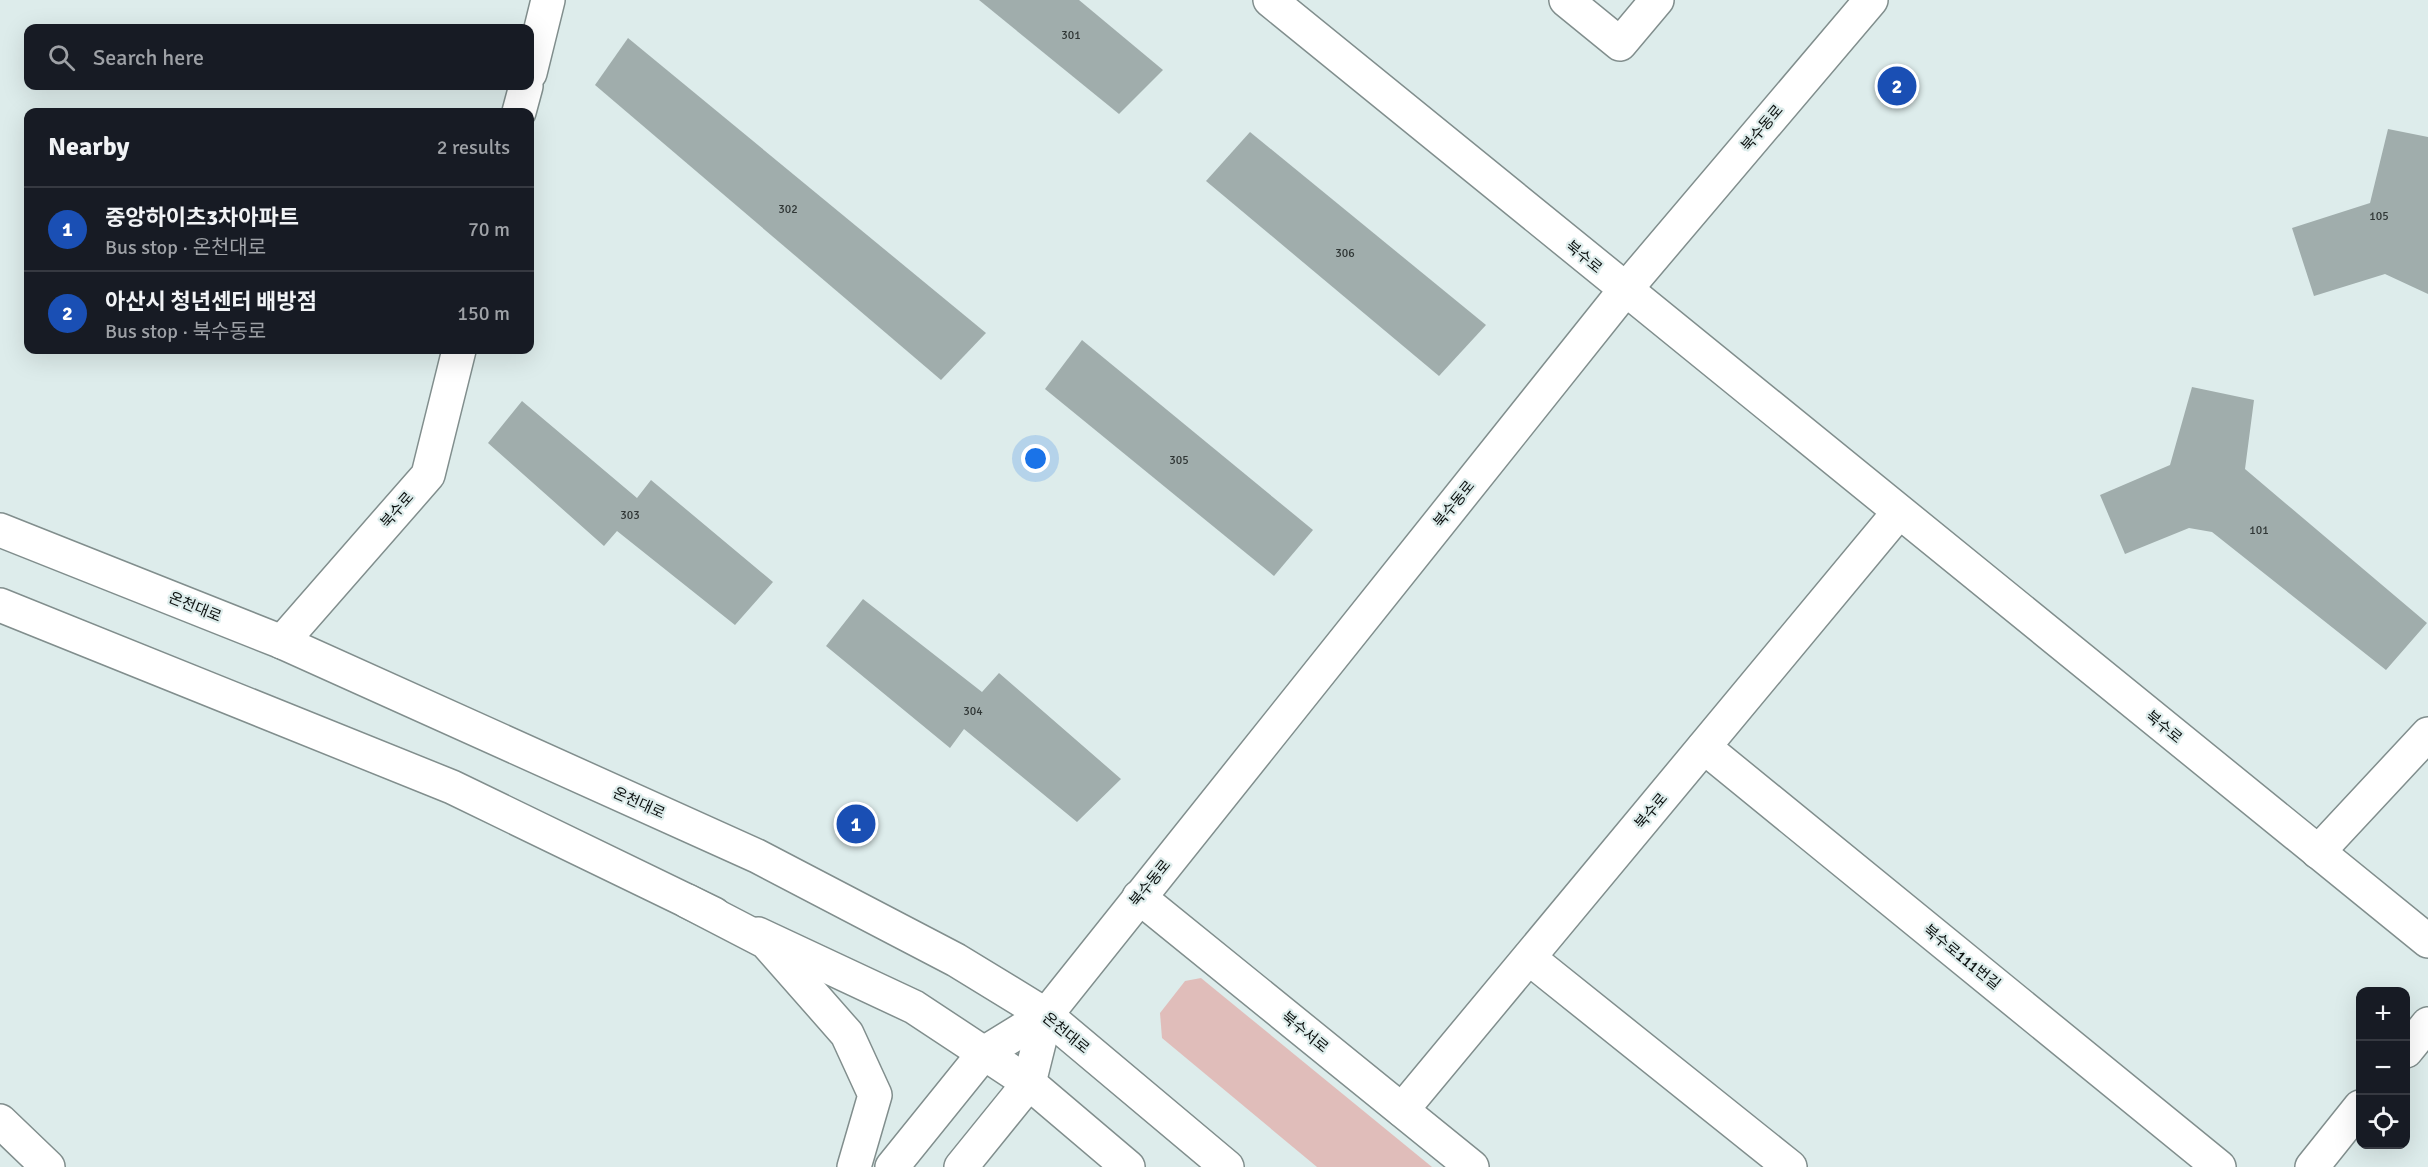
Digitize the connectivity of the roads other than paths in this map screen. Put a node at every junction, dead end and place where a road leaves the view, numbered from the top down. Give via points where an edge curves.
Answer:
1 (548, 0) edge
2 (1270, 0) edge
3 (1566, 0) edge
4 (1657, 0) edge
5 (1871, 0) edge
6 (534, 56) edge
7 (525, 90) edge
8 (520, 108) edge
9 (1625, 290) junction
10 (458, 354) edge
11 (1899, 512) junction
12 (0, 530) edge
13 (0, 605) edge
14 (282, 642) junction
15 (2428, 734) edge
16 (1704, 747) junction
17 (2318, 852) junction
18 (1138, 897) junction
19 (687, 901) junction
20 (2428, 941) edge
21 (1529, 958) junction
22 (1046, 1015) junction
23 (2428, 1024) edge
24 (2410, 1046) edge
25 (984, 1053) junction
26 (1029, 1083) junction
27 (1402, 1110) junction
28 (2356, 1113) edge
29 (0, 1121) edge
30 (48, 1167) edge
31 (854, 1167) edge
32 (892, 1167) edge
33 (961, 1167) edge
34 (1128, 1167) edge
35 (1227, 1167) edge
36 (1472, 1167) edge
37 (1790, 1167) edge
38 (2219, 1167) edge
39 (2312, 1167) edge

1 - 6 main road
2 - 9 main road, 북수로
3 - 4 main road via 1620,44
5 - 9 main road, 북수동로
7 - 8 main road
9 - 11 main road, 북수로
9 - 18 main road, 북수동로
10 - 14 main road, 북수로 via 428,475
11 - 16 main road, 북수로
11 - 17 main road, 북수로
12 - 14 main road, 온천대로
13 - 19 main road via 452,787
14 - 22 main road, 온천대로 via 757,856 956,960
15 - 17 main road
16 - 21 main road, 북수로
16 - 38 main road, 북수로111번길
17 - 20 main road, 북수로
18 - 22 main road, 북수동로
18 - 27 main road, 북수서로
19 - 25 main road via 914,1007
19 - 31 main road via 766,942 847,1034 875,1095
21 - 27 main road, 북수로
21 - 37 main road
22 - 25 main road
22 - 26 main road
22 - 35 main road, 온천대로
23 - 24 main road
25 - 26 main road
25 - 32 main road
26 - 33 main road
26 - 34 main road
27 - 36 main road, 북수서로
28 - 39 main road
29 - 30 main road

